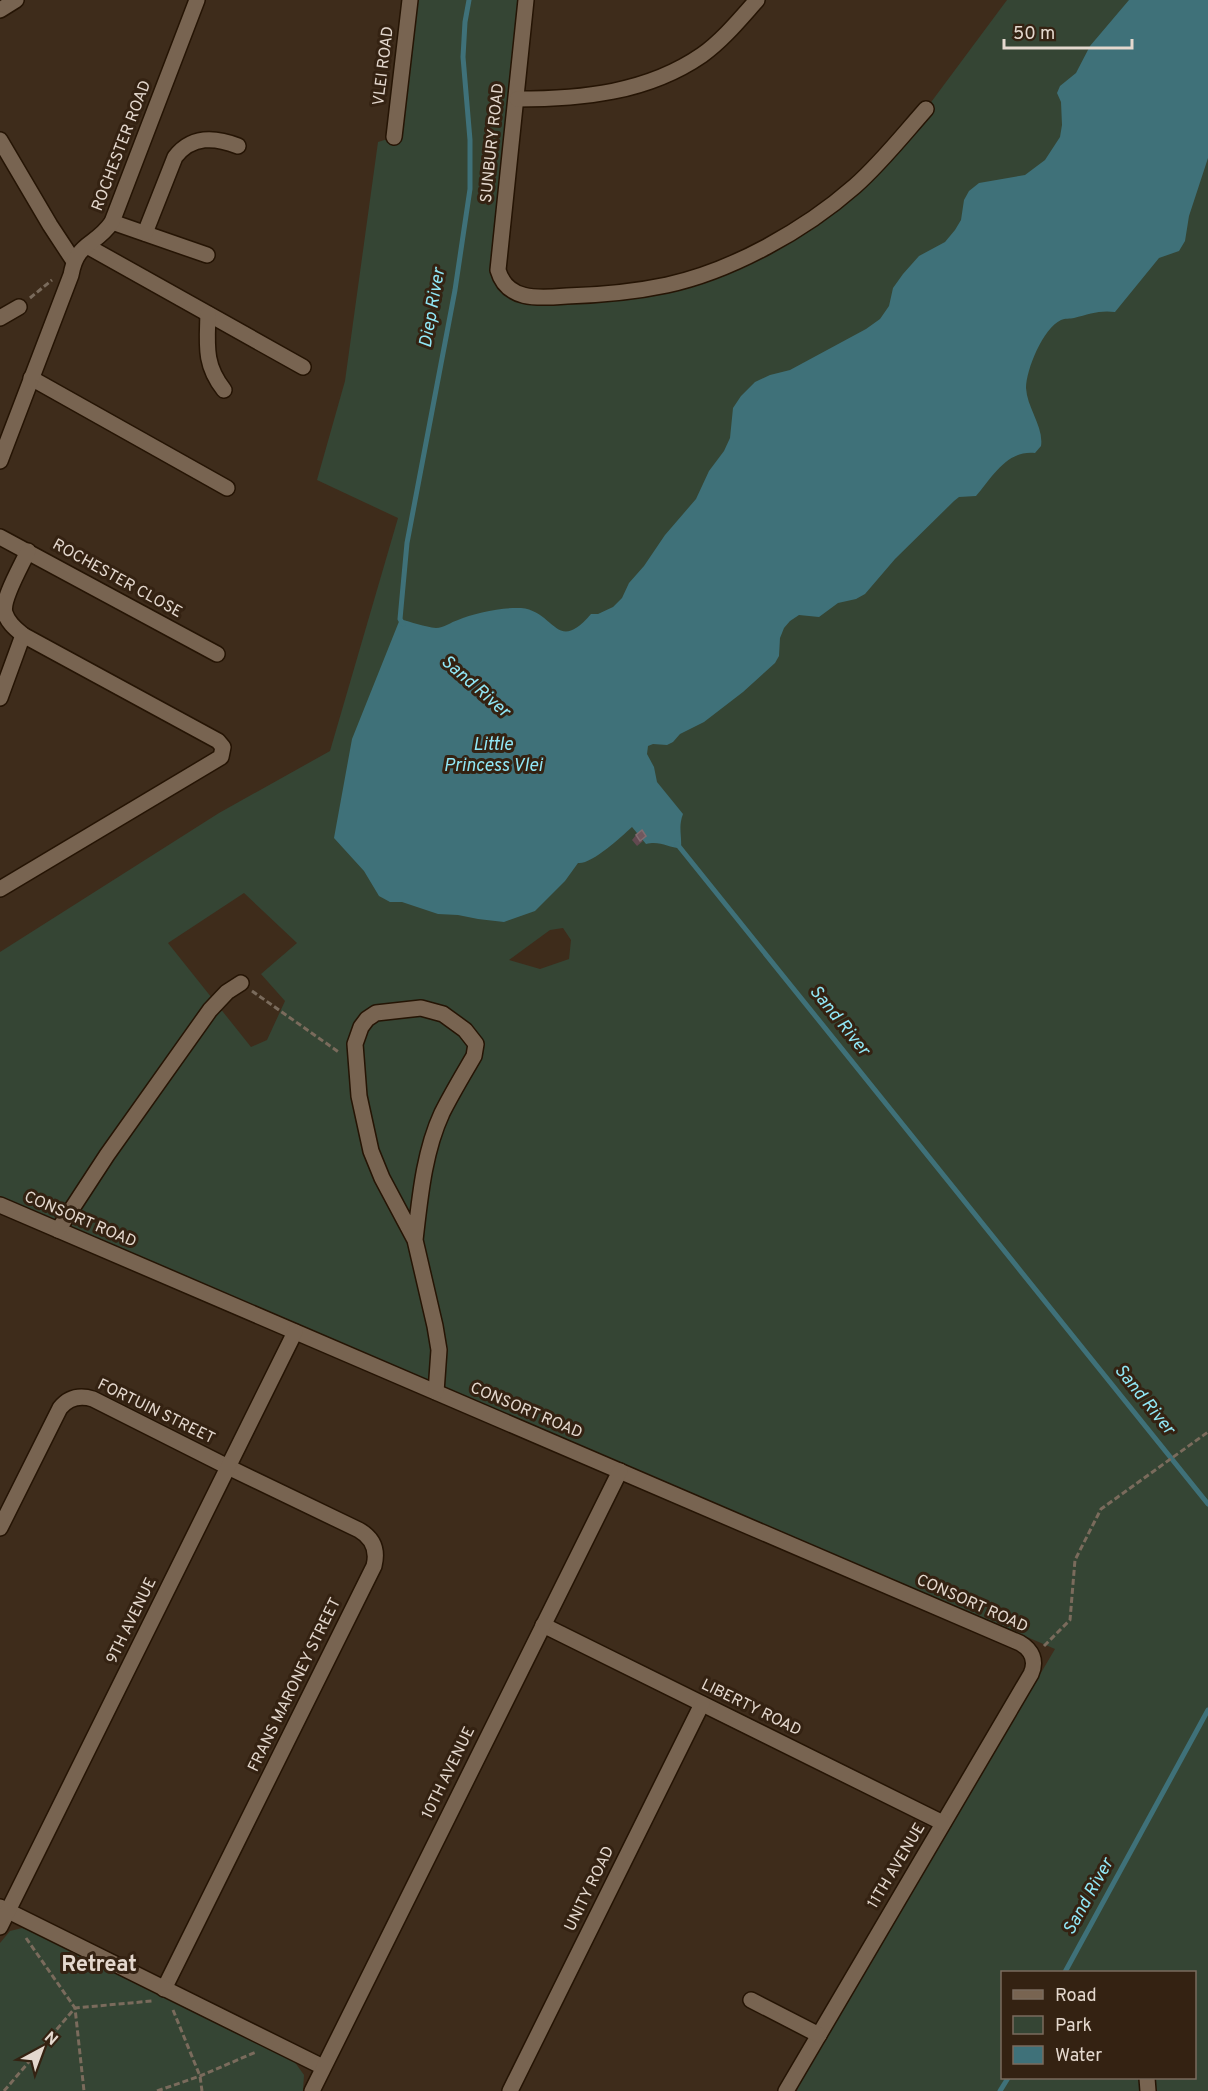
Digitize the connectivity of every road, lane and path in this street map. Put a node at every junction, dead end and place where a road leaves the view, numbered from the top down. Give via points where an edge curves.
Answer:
1 (16, 0) edge
2 (197, 0) edge
3 (410, 0) edge
4 (526, 0) edge
5 (757, 0) edge
6 (0, 10) edge
7 (517, 99) junction
8 (926, 109) dead end
9 (394, 137) dead end
10 (0, 140) edge
11 (238, 146) dead end
12 (112, 222) junction
13 (145, 233) junction
14 (87, 246) junction
15 (207, 255) dead end
16 (74, 260) junction
17 (57, 275) dead end
18 (19, 307) joint
19 (208, 314) junction
20 (0, 318) edge
21 (303, 367) dead end
22 (32, 378) junction
23 (224, 390) dead end
24 (7, 423) edge
25 (0, 461) edge
26 (227, 488) dead end
27 (0, 537) edge
28 (28, 551) junction
29 (23, 635) junction
30 (217, 654) dead end
31 (0, 698) edge
32 (0, 889) edge
33 (241, 983) joint
34 (356, 1064) junction
35 (0, 1205) edge
36 (58, 1230) junction
37 (416, 1240) junction
38 (295, 1332) junction
39 (436, 1392) junction
40 (1208, 1432) edge
41 (228, 1467) junction
42 (620, 1471) junction
43 (0, 1528) edge
44 (543, 1625) junction
45 (1033, 1657) junction
46 (702, 1704) junction
47 (944, 1823) junction
48 (4, 1909) edge
49 (0, 1927) edge
50 (164, 1989) junction
51 (751, 2000) dead end
52 (75, 2008) junction
53 (819, 2035) junction
54 (276, 2044) junction
55 (323, 2067) junction
56 (200, 2076) junction
57 (4, 2091) edge
58 (84, 2091) edge
59 (157, 2091) edge
60 (202, 2091) edge
61 (312, 2091) edge
62 (510, 2091) edge
63 (786, 2091) edge

1 - 6 street
2 - 12 street, ROCHESTER ROAD
3 - 9 street, VLEI ROAD
4 - 7 street, SUNBURY ROAD
5 - 7 street via 729,32 676,70 603,94
7 - 8 street, SUNBURY ROAD via 498,270 501,280 516,294 538,298 622,293 669,285 740,259 801,228 832,205 874,168
10 - 16 street
11 - 13 street via 209,139 182,148
12 - 13 street
12 - 14 street, ROCHESTER ROAD
13 - 15 street
14 - 16 street, ROCHESTER ROAD
14 - 19 street
16 - 22 street, ROCHESTER ROAD
17 - 18 path
18 - 20 street
19 - 21 street
19 - 23 street via 209,364
22 - 24 street, ROCHESTER ROAD
22 - 26 street
24 - 25 street, ROCHESTER ROAD
27 - 28 street, ROCHESTER CLOSE
28 - 29 street via 5,612
28 - 30 street, ROCHESTER CLOSE
29 - 31 street
29 - 32 street via 218,741 224,752
33 - 34 path
33 - 36 street via 210,1010
34 - 37 street via 371,1151
34 - 37 street via 355,1044 361,1027 367,1019 389,1011 433,1010 465,1030 476,1044 474,1056 442,1114 432,1145 420,1191
35 - 36 street, CONSORT ROAD
36 - 38 street, CONSORT ROAD
37 - 39 street via 439,1350
38 - 39 street, CONSORT ROAD
38 - 41 street, 9TH AVENUE
39 - 42 street, CONSORT ROAD
40 - 45 path via 1101,1509 1075,1560 1070,1620
41 - 43 street, FORTUIN STREET via 93,1398 77,1397 57,1413
41 - 48 street, 9TH AVENUE
41 - 50 street, FRANS MARONEY STREET via 366,1534 375,1547 376,1560
42 - 44 street, 10TH AVENUE
42 - 45 street, CONSORT ROAD via 1020,1643
44 - 46 street, LIBERTY ROAD
44 - 55 street, 10TH AVENUE
45 - 47 street, 11TH AVENUE via 1031,1674
46 - 47 street, LIBERTY ROAD
46 - 62 street, UNITY ROAD
47 - 53 street, 11TH AVENUE
48 - 49 street, 9TH AVENUE
48 - 50 street
48 - 52 path
50 - 52 path via 155,2001
50 - 54 street
50 - 56 path
51 - 53 street
52 - 57 path
52 - 58 path
53 - 63 street, 11TH AVENUE
54 - 55 street
54 - 56 path
55 - 61 street, 10TH AVENUE
56 - 59 path
56 - 60 path

